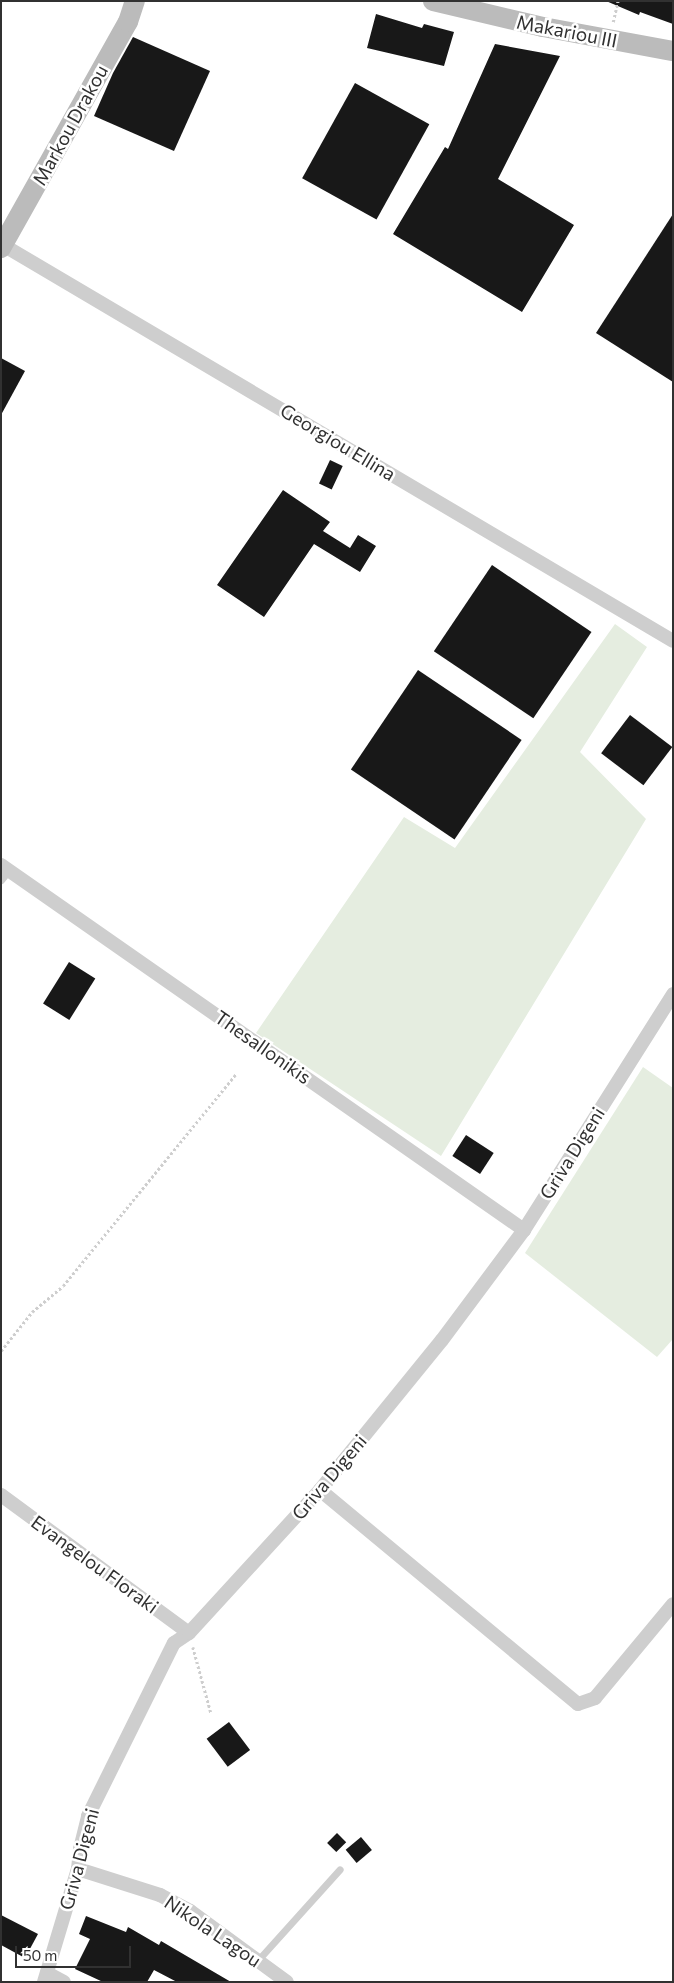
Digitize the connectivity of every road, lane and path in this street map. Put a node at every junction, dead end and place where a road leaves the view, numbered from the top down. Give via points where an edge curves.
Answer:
1 (135, 1) edge
2 (433, 1) edge
3 (618, 1) edge
4 (608, 39) junction
5 (673, 51) edge
6 (2, 246) edge
7 (673, 641) edge
8 (4, 871) edge
9 (673, 994) edge
10 (236, 1074) dead end
11 (524, 1230) junction
12 (1, 1351) edge
13 (320, 1490) junction
14 (1, 1495) edge
15 (673, 1604) edge
16 (189, 1633) junction
17 (211, 1714) dead end
18 (78, 1869) junction
19 (340, 1869) dead end
20 (258, 1960) junction
21 (45, 1977) edge
22 (64, 1982) edge
23 (287, 1982) edge

1 - 6 street, Markou Drakou via 128,22
2 - 4 street, Makariou III
3 - 4 path
4 - 5 street, Makariou III
6 - 7 street, Georgiou Ellina
8 - 11 street, Thesallonikis
9 - 11 street, Griva Digeni
10 - 12 path via 63,1286 32,1312
11 - 13 street, Griva Digeni via 442,1340
13 - 15 street via 578,1704 595,1698
13 - 16 street, Griva Digeni
14 - 16 street, Evangelou Floraki
16 - 17 path
16 - 18 street, Griva Digeni via 174,1644 99,1792 88,1816
18 - 20 street, Nikola Lagou via 160,1895 190,1911
18 - 21 street, Griva Digeni
19 - 20 lane
20 - 23 street, Nikola Lagou
21 - 22 street

